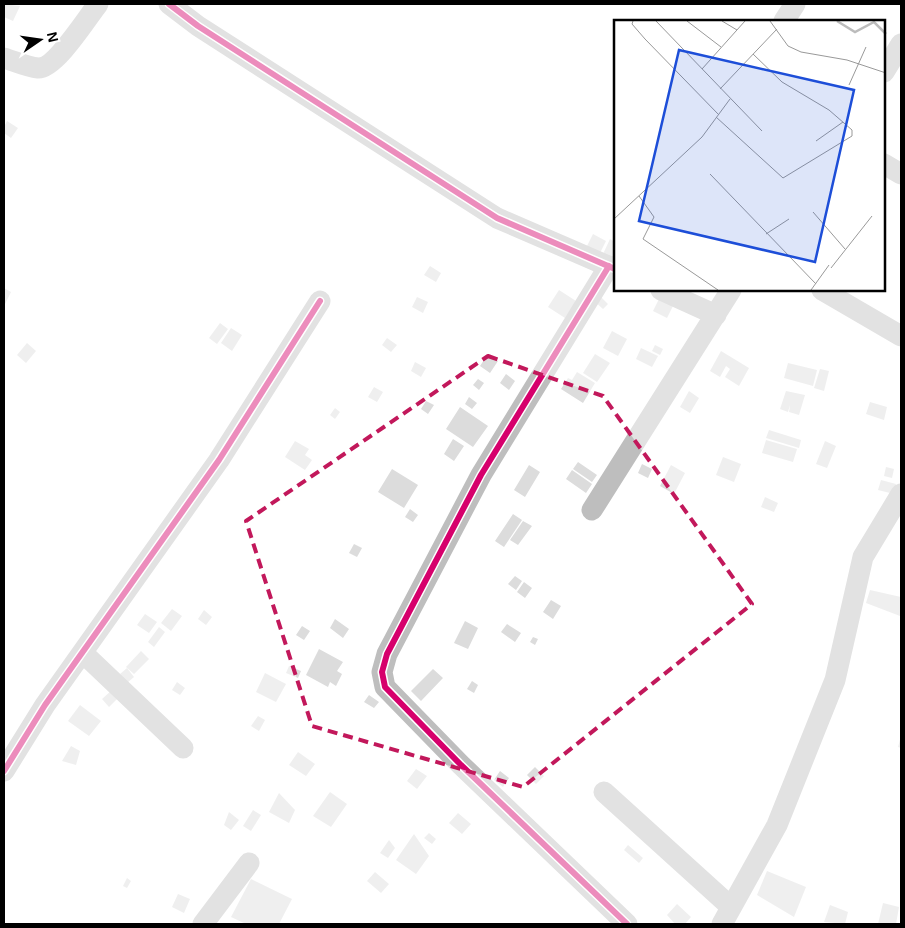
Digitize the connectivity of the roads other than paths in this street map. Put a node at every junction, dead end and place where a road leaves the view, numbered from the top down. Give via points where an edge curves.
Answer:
1 (98, 4) edge
2 (169, 4) edge
3 (795, 4) edge
4 (785, 20) edge
5 (901, 44) edge
6 (4, 58) edge
7 (885, 70) edge
8 (885, 165) edge
9 (901, 174) edge
10 (612, 268) edge
11 (663, 291) edge
12 (730, 291) edge
13 (824, 291) edge
14 (320, 301) dead end
15 (716, 315) junction
16 (901, 336) edge
17 (901, 494) edge
18 (592, 510) dead end
19 (83, 653) junction
20 (183, 748) dead end
21 (4, 771) edge
22 (604, 792) dead end
23 (249, 862) dead end
24 (727, 916) edge
25 (203, 924) edge
26 (628, 924) edge

1 - 6 street via 49,64 38,68
2 - 10 street via 198,26 497,218
3 - 4 street
5 - 7 street
8 - 9 street
10 - 26 street via 481,475 387,654 382,672 385,687 461,765
11 - 15 street
12 - 15 street
13 - 16 street
14 - 19 street via 219,460
15 - 18 street
17 - 24 street via 863,557 832,690 777,825
19 - 20 street
19 - 21 street via 45,704
22 - 24 street
23 - 25 street

